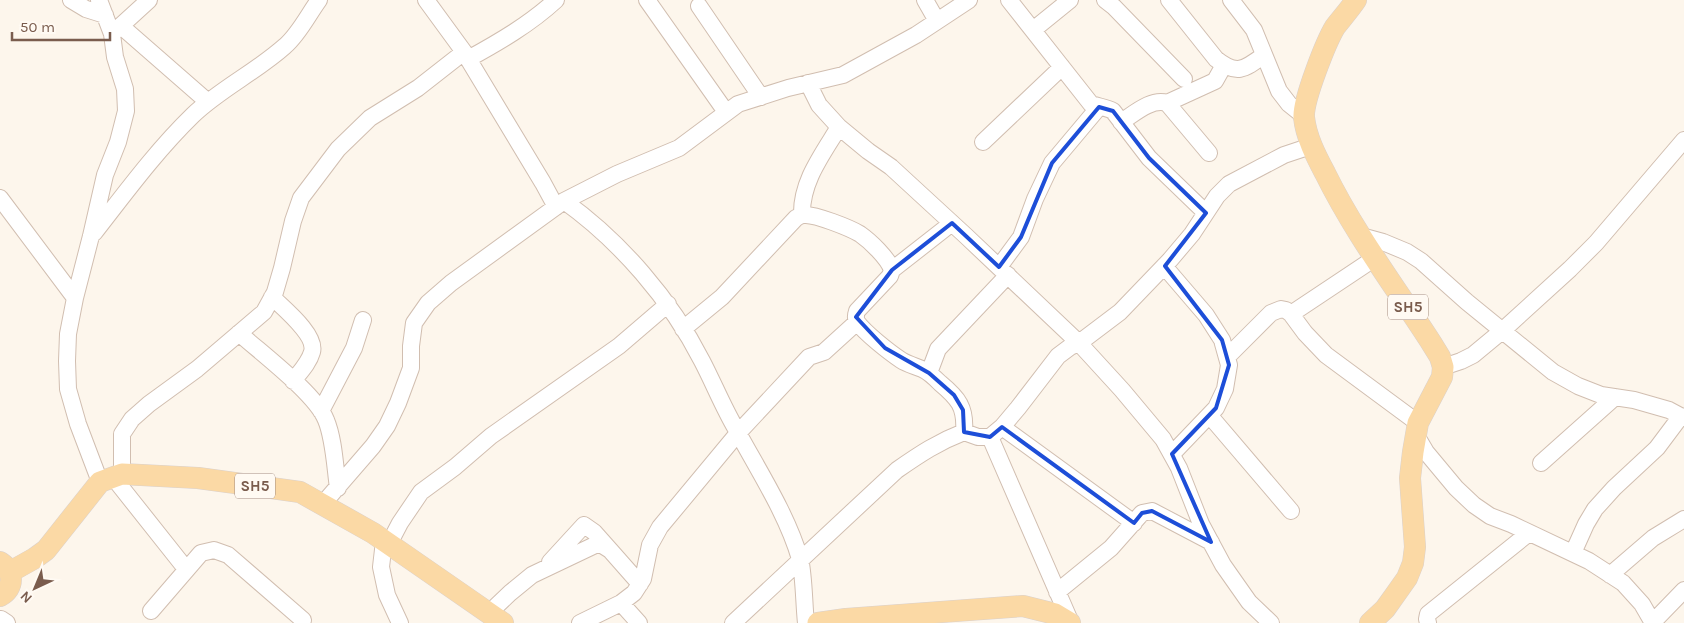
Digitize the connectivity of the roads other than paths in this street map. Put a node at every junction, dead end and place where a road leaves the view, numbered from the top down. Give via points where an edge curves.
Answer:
1 (71, 0) edge
2 (149, 0) edge
3 (319, 0) edge
4 (426, 0) edge
5 (556, 0) edge
6 (647, 0) edge
7 (925, 0) edge
8 (969, 0) edge
9 (1009, 0) edge
10 (1070, 0) edge
11 (1105, 0) edge
12 (1169, 0) edge
13 (1231, 0) edge
14 (1356, 0) edge
15 (699, 6) dead end
16 (102, 8) edge
17 (937, 21) junction
18 (116, 30) junction
19 (1033, 30) junction
20 (1264, 55) junction
21 (466, 56) junction
22 (1224, 65) junction
23 (1062, 67) junction
24 (1184, 79) dead end
25 (808, 83) junction
26 (761, 97) junction
27 (208, 102) junction
28 (1167, 103) junction
29 (1100, 107) junction
30 (726, 112) junction
31 (1304, 116) junction
32 (1122, 122) junction
33 (839, 127) junction
34 (1684, 140) edge
35 (983, 142) dead end
36 (1311, 146) junction
37 (1209, 153) dead end
38 (0, 198) edge
39 (560, 204) junction
40 (1206, 213) junction
41 (802, 215) junction
42 (952, 223) junction
43 (91, 236) junction
44 (1361, 236) junction
45 (1375, 258) junction
46 (1164, 266) junction
47 (892, 270) junction
48 (1004, 271) junction
49 (272, 297) junction
50 (75, 298) junction
51 (668, 304) junction
52 (1291, 314) junction
53 (363, 320) dead end
54 (857, 322) junction
55 (683, 329) junction
56 (1502, 331) junction
57 (239, 334) junction
58 (1080, 343) junction
59 (1227, 357) junction
60 (1443, 367) junction
61 (929, 373) junction
62 (293, 381) junction
63 (1615, 397) junction
64 (321, 411) junction
65 (1681, 413) edge
66 (1210, 416) junction
67 (1417, 429) junction
68 (964, 432) junction
69 (996, 432) junction
70 (738, 433) junction
71 (1172, 454) junction
72 (1541, 463) dead end
73 (112, 478) junction
74 (338, 488) junction
75 (322, 505) junction
76 (1291, 512) dead end
77 (1684, 518) edge
78 (1134, 523) junction
79 (1529, 533) junction
80 (386, 542) junction
81 (1211, 542) junction
82 (610, 550) junction
83 (1573, 553) junction
84 (800, 560) junction
85 (5, 567) edge
86 (186, 569) junction
87 (544, 569) junction
88 (1610, 575) junction
89 (640, 584) junction
90 (1684, 590) edge
91 (1058, 592) junction
92 (0, 596) edge
93 (621, 604) junction
94 (151, 611) dead end
95 (0, 613) edge
96 (496, 618) edge
97 (896, 619) edge
98 (0, 620) edge
99 (304, 620) dead end
100 (398, 622) edge
101 (7, 623) edge
102 (580, 623) edge
103 (639, 623) edge
104 (733, 623) edge
105 (806, 623) edge
106 (818, 623) edge
107 (1071, 623) edge
108 (1271, 623) edge
109 (1370, 623) edge
110 (1428, 623) edge
111 (1653, 623) edge

1 - 16 street via 86,8
2 - 18 street
3 - 27 street via 286,45
4 - 21 street
5 - 21 street via 503,40
6 - 30 street
7 - 17 street
8 - 17 street
9 - 19 street
10 - 19 street
11 - 24 street
12 - 22 street
13 - 20 street via 1254,30
14 - 31 main road, SH5 via 1334,28 1321,57
15 - 26 street
16 - 18 street
17 - 25 street via 843,75
18 - 27 street
18 - 43 street via 115,57 126,89 126,111 105,175
19 - 23 street
20 - 22 street via 1240,70
20 - 31 street via 1279,91
21 - 39 street via 543,183
21 - 49 street via 370,118 332,156 302,198
22 - 28 street via 1215,81
23 - 29 street via 1091,104
23 - 35 street
25 - 26 street
25 - 33 street via 819,105
26 - 30 street via 738,104
27 - 43 street via 146,166
28 - 32 street via 1151,104
28 - 37 street
29 - 32 street via 1113,111
29 - 48 street via 1052,163
30 - 39 street via 679,148 617,174
31 - 36 main road, SH5
32 - 40 street via 1149,158
33 - 41 street via 806,186
33 - 42 street
34 - 56 street via 1596,243
36 - 40 street via 1284,155 1229,184
36 - 44 main road, SH5
38 - 50 street
39 - 51 street via 582,214 604,234
39 - 74 street via 428,303 414,323 411,368 398,402 373,446
40 - 46 street
41 - 47 street via 858,233 871,243
41 - 55 street via 792,221 722,296
42 - 47 street
42 - 48 street
43 - 50 street
44 - 45 main road, SH5
44 - 56 street via 1384,242 1421,261
45 - 52 street
45 - 60 main road, SH5 via 1432,344
46 - 58 street via 1120,312
46 - 59 street via 1206,315 1222,340
47 - 54 street via 858,311
48 - 58 street
48 - 61 street via 938,348
49 - 57 street via 264,312
49 - 62 street via 312,339 309,360
50 - 73 street via 68,334 68,388 78,424
51 - 55 street
51 - 80 street via 619,346 491,436 421,492
52 - 59 street via 1281,309 1271,313
52 - 67 street via 1305,334 1326,354
53 - 64 street via 354,348
54 - 61 street via 901,360
54 - 70 street via 824,352 809,357
55 - 70 street
56 - 60 street via 1472,355
56 - 63 street via 1553,372 1578,386
57 - 62 street
57 - 73 street via 132,419 122,434
58 - 69 street via 1058,356
58 - 71 street via 1142,413
59 - 66 street via 1225,389
60 - 67 main road via 1442,377
61 - 68 street via 959,402 965,419
62 - 64 street
63 - 65 street
63 - 72 street
64 - 74 street via 329,431
65 - 83 street via 1657,448 1595,509
66 - 71 street
66 - 76 street
67 - 79 street via 1426,452 1474,505 1490,516
67 - 109 main road via 1410,478 1415,547 1413,564 1385,609
68 - 69 street via 978,437
68 - 84 street via 927,449 897,470
69 - 78 street
69 - 91 street
70 - 84 street via 767,485
70 - 89 street via 660,526 650,545
71 - 81 street
73 - 75 main road, SH5 via 198,478 300,492
73 - 85 main road via 46,550 35,558
73 - 86 street
74 - 75 street
75 - 80 main road, SH5
77 - 88 street via 1653,538
78 - 81 street via 1142,513 1152,511
78 - 91 street via 1111,548
79 - 83 street
79 - 110 street via 1428,614
80 - 96 main road, SH5
80 - 100 street via 381,567 387,595
81 - 108 street via 1250,602
82 - 87 street via 595,545
82 - 87 street via 584,525
82 - 89 street
83 - 88 street
84 - 104 street
84 - 105 street
85 - 92 main road via 11,584
86 - 94 street
86 - 99 street via 201,553 214,550 228,555
87 - 96 street via 522,582
88 - 111 street via 1624,583
89 - 93 street
90 - 111 street
91 - 107 street
93 - 102 street
93 - 103 street
95 - 98 street
97 - 106 main road via 846,619
97 - 107 main road via 1023,606 1055,614
98 - 101 street

